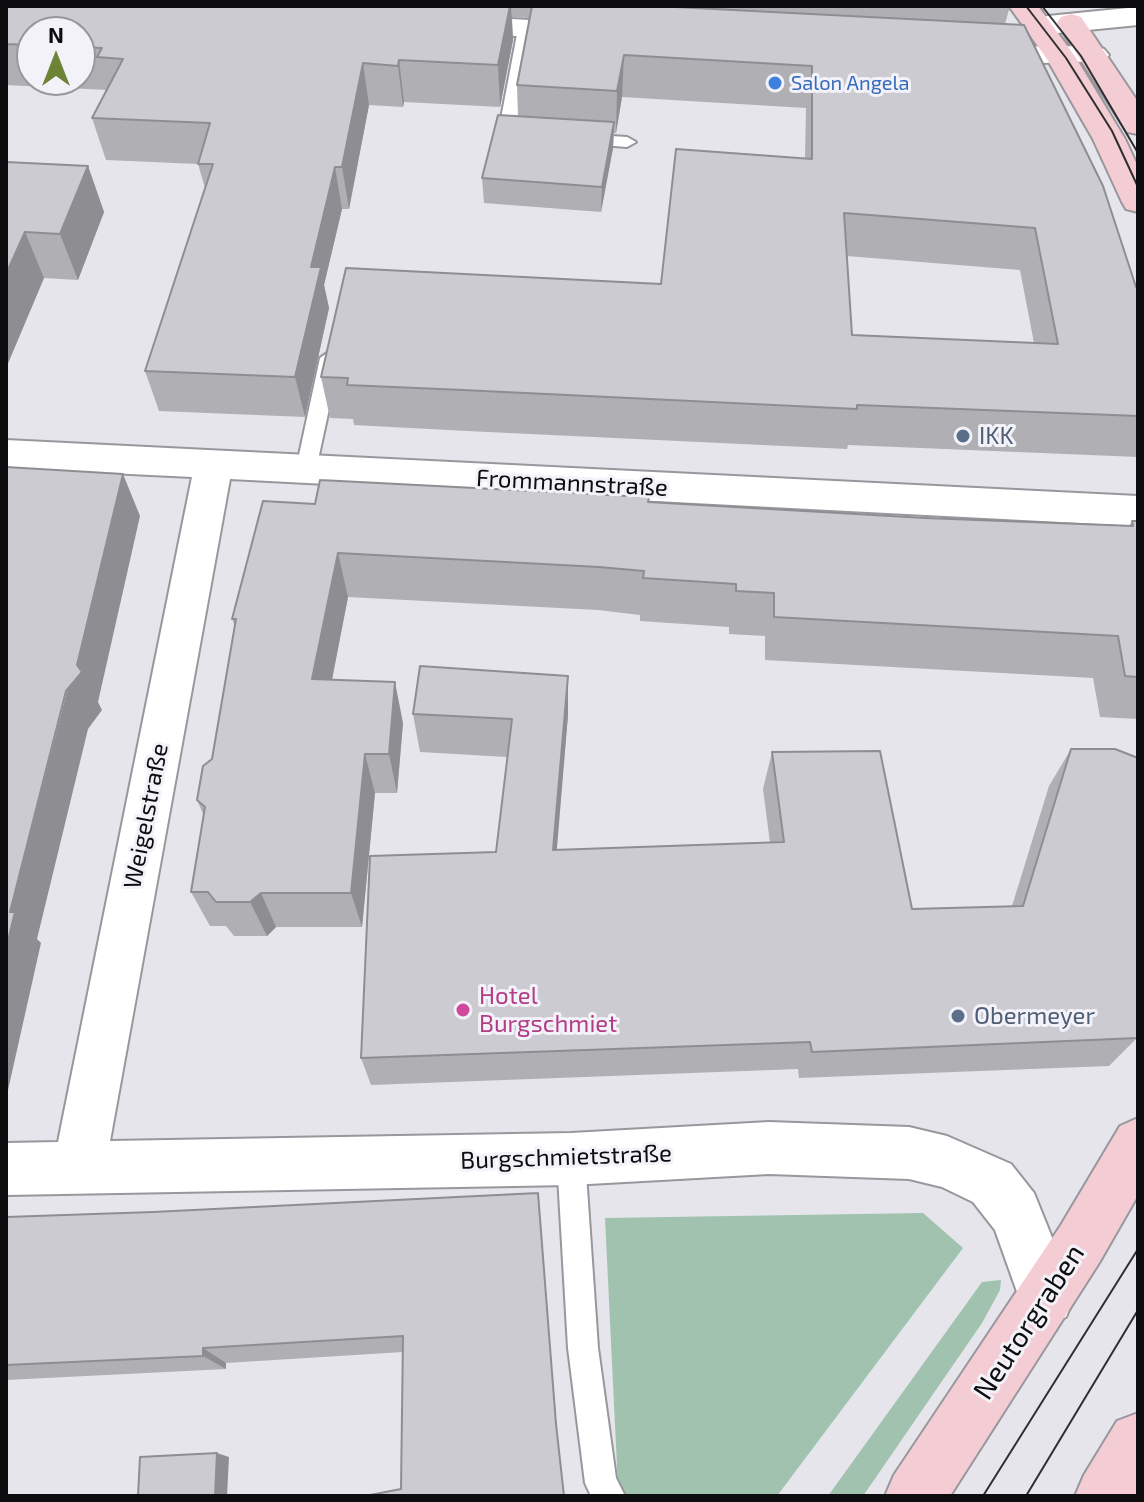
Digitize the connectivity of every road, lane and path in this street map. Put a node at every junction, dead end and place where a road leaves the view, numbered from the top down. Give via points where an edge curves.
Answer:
1 (1047, 15) edge
2 (1138, 16) edge
3 (431, 23) edge
4 (526, 29) junction
5 (617, 34) edge
6 (951, 54) edge
7 (1094, 55) junction
8 (1061, 58) junction
9 (1138, 125) edge
10 (536, 136) edge
11 (567, 138) edge
12 (627, 142) dead end
13 (1138, 202) edge
14 (335, 337) edge
15 (6, 454) edge
16 (214, 465) junction
17 (306, 469) junction
18 (1138, 511) edge
19 (1138, 1144) edge
20 (571, 1159) junction
21 (79, 1167) junction
22 (6, 1169) edge
23 (1046, 1297) junction
24 (1138, 1442) edge
25 (609, 1496) edge
26 (915, 1496) edge
27 (1105, 1496) edge

1 - 2 street
1 - 7 main road
1 - 8 main road
3 - 4 street
4 - 5 street
4 - 10 lane via 506,134
6 - 8 street
7 - 8 street
7 - 9 main road
8 - 13 main road via 1109,139
11 - 12 lane
14 - 17 lane
15 - 16 street, Frommannstraße
16 - 17 street, Frommannstraße
16 - 21 street, Weigelstraße
17 - 18 street, Frommannstraße
19 - 23 main road, Neutorgraben
20 - 21 street, Burgschmietstraße
20 - 23 street, Burgschmietstraße via 781,1148 909,1153 947,1162 992,1183 1015,1212
20 - 25 lane via 583,1348 601,1483
21 - 22 street, Burgschmietstraße
23 - 26 main road, Neutorgraben
24 - 27 main road

